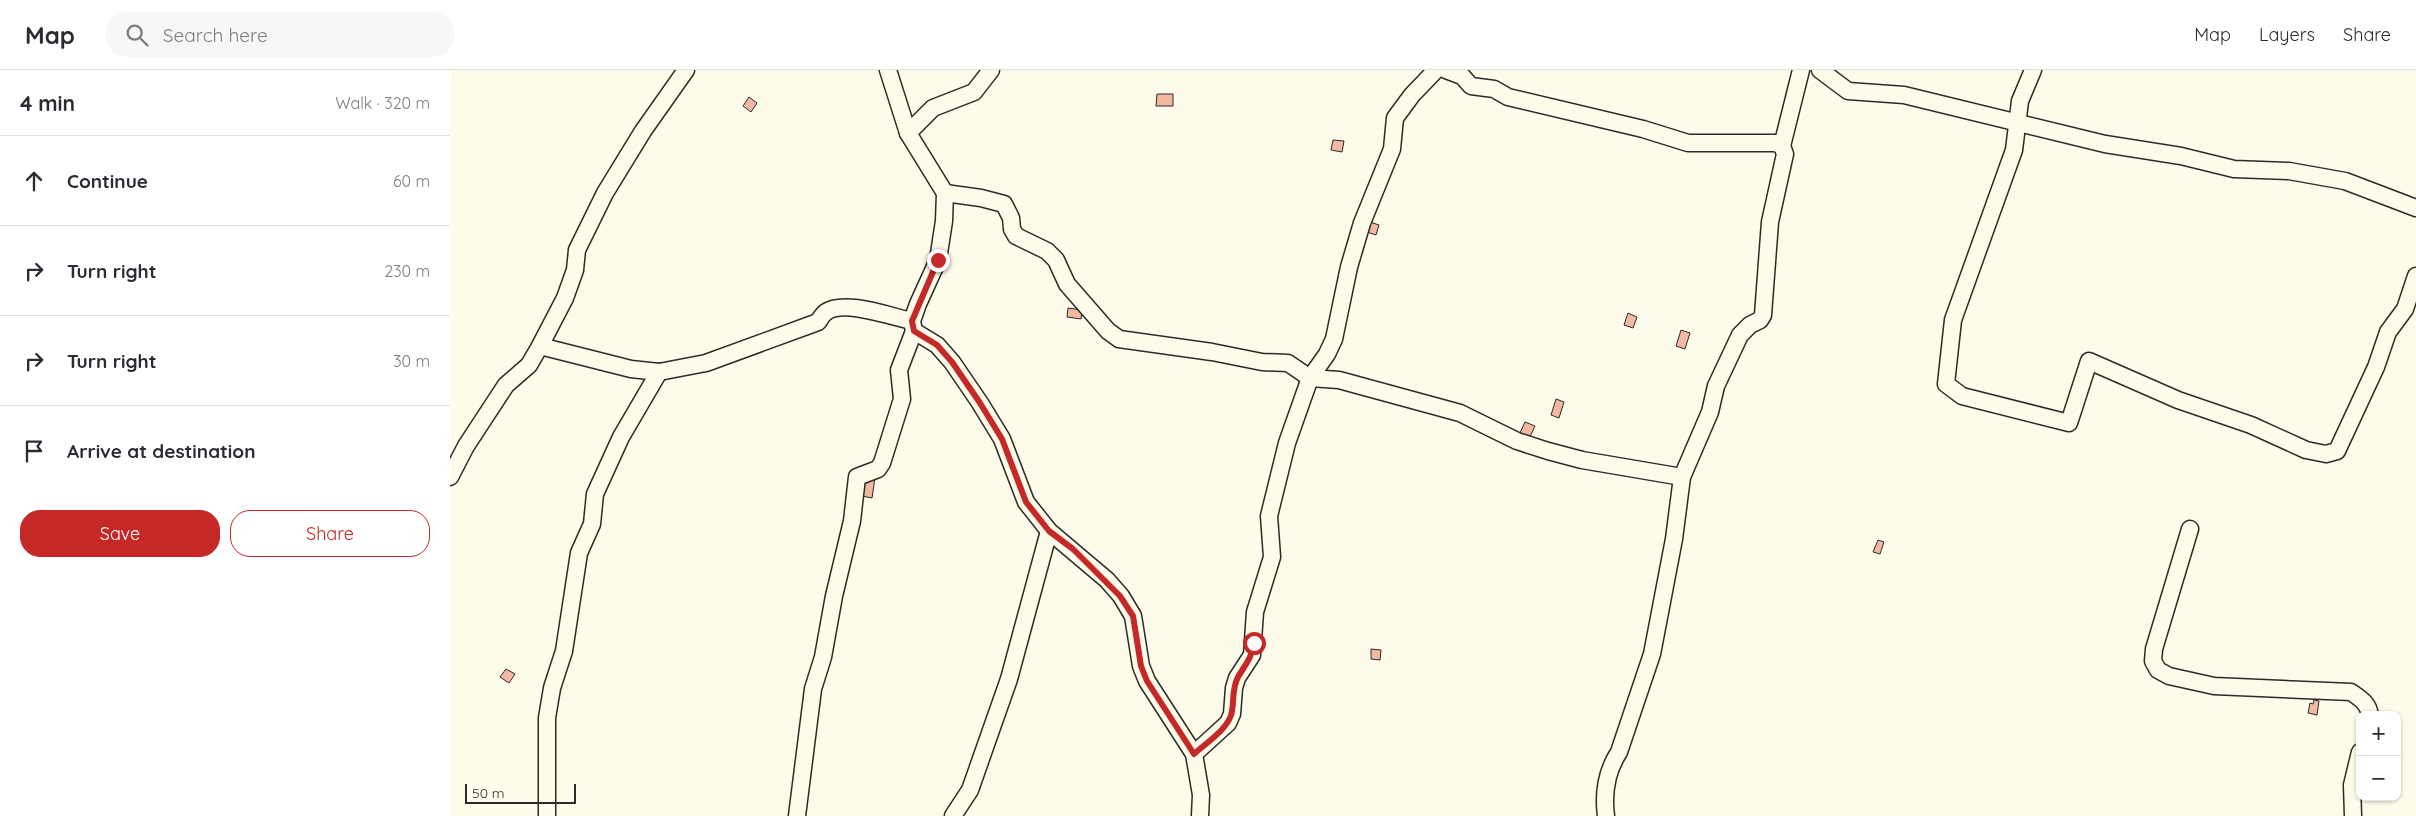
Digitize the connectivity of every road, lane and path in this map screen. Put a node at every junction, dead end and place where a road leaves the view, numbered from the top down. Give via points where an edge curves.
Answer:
1 (686, 70) edge
2 (888, 70) edge
3 (991, 70) edge
4 (1436, 70) edge
5 (1446, 70) edge
6 (1801, 70) edge
7 (1820, 70) edge
8 (2033, 70) edge
9 (2016, 122) junction
10 (908, 132) junction
11 (1782, 146) junction
12 (945, 194) junction
13 (2416, 208) edge
14 (2416, 276) edge
15 (913, 326) junction
16 (540, 346) junction
17 (659, 372) junction
18 (1310, 378) junction
19 (1682, 477) junction
20 (450, 478) edge
21 (2190, 529) dead end
22 (1049, 531) junction
23 (2370, 711) edge
24 (1194, 754) junction
25 (2359, 756) edge
26 (547, 816) edge
27 (797, 816) edge
28 (953, 816) edge
29 (1200, 816) edge
30 (1606, 816) edge
31 (2353, 816) edge

1 - 16 street via 643,131 605,194 577,250 575,270 565,298
2 - 10 street
3 - 10 street via 974,92 933,108
4 - 18 street via 1395,118 1392,149 1362,223 1334,339
5 - 11 street via 1462,76 1471,86 1688,143 1776,143
6 - 11 street
7 - 9 street via 1848,91 1904,95
8 - 9 street via 2020,101
9 - 13 street via 2105,144 2181,156 2234,169 2289,171 2345,181
9 - 14 street via 2014,150 1953,320 1946,384 1962,396 2069,423 2089,361 2178,400 2251,425 2306,450 2326,454 2337,451 2376,367 2388,332 2405,309
10 - 12 street
11 - 19 street via 1785,154 1770,222 1762,318 1740,335 1716,386 1710,412
12 - 15 street via 938,260
12 - 18 street via 1004,204 1016,236 1047,251 1067,284 1119,339 1262,362 1288,363
15 - 17 street via 847,307 826,312 818,322 706,363
15 - 22 street via 952,362 980,403 1002,439 1026,502
15 - 27 street via 899,370 902,399 882,463 878,469 857,477 852,522 813,689
16 - 17 street via 632,369
16 - 20 street via 529,365 506,385 466,446
17 - 26 street via 621,437 595,494 592,524 579,553 564,651 546,718
18 - 19 street via 1339,380 1460,413 1517,441 1574,458
18 - 24 street via 1274,492 1270,516 1272,556 1255,612 1252,656 1237,678 1228,723
19 - 30 street via 1652,654 1620,752 1611,766 1604,794
21 - 23 street via 2154,649 2153,662 2158,670 2169,676 2214,686 2351,692 2363,700
22 - 24 street via 1080,555 1120,596 1133,616 1141,666 1147,681
22 - 28 street via 1009,679 970,790
24 - 29 street via 1201,795
25 - 31 street via 2352,785

